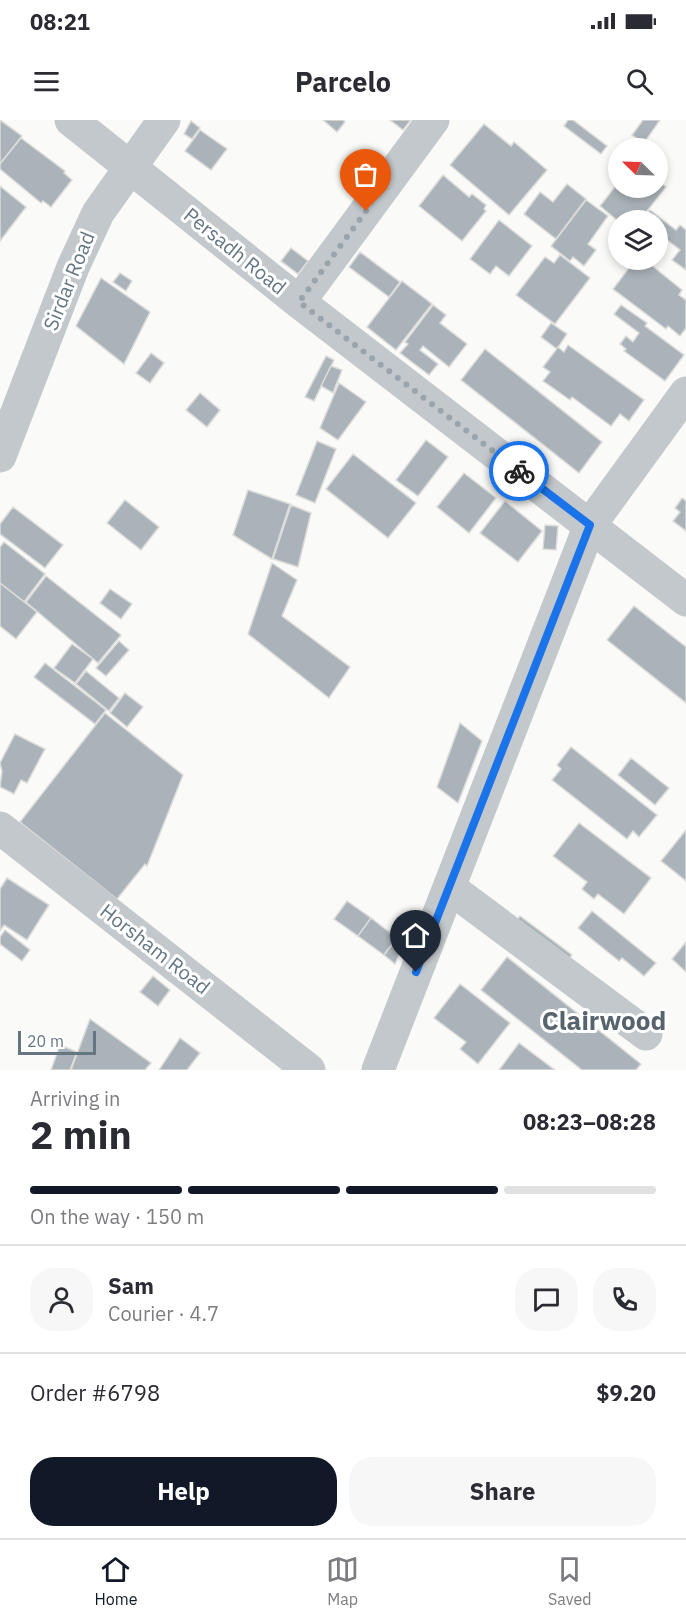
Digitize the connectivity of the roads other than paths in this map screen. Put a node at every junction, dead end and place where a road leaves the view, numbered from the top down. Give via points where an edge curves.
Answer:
1 (72, 120) edge
2 (164, 120) edge
3 (433, 120) edge
4 (130, 166) junction
5 (299, 302) junction
6 (686, 393) edge
7 (0, 456) edge
8 (590, 525) junction
9 (686, 600) edge
10 (6, 841) edge
11 (450, 888) junction
12 (646, 1034) dead end
13 (309, 1070) edge
14 (378, 1070) edge

1 - 4 street, Persadh Road
2 - 4 street, Sirdar Road
3 - 5 street
4 - 5 street, Persadh Road
4 - 7 street, Sirdar Road via 98,213 73,267
5 - 8 street, Persadh Road
6 - 8 street
8 - 9 street, Persadh Road
8 - 11 street
10 - 13 street, Horsham Road
11 - 12 street
11 - 14 street

